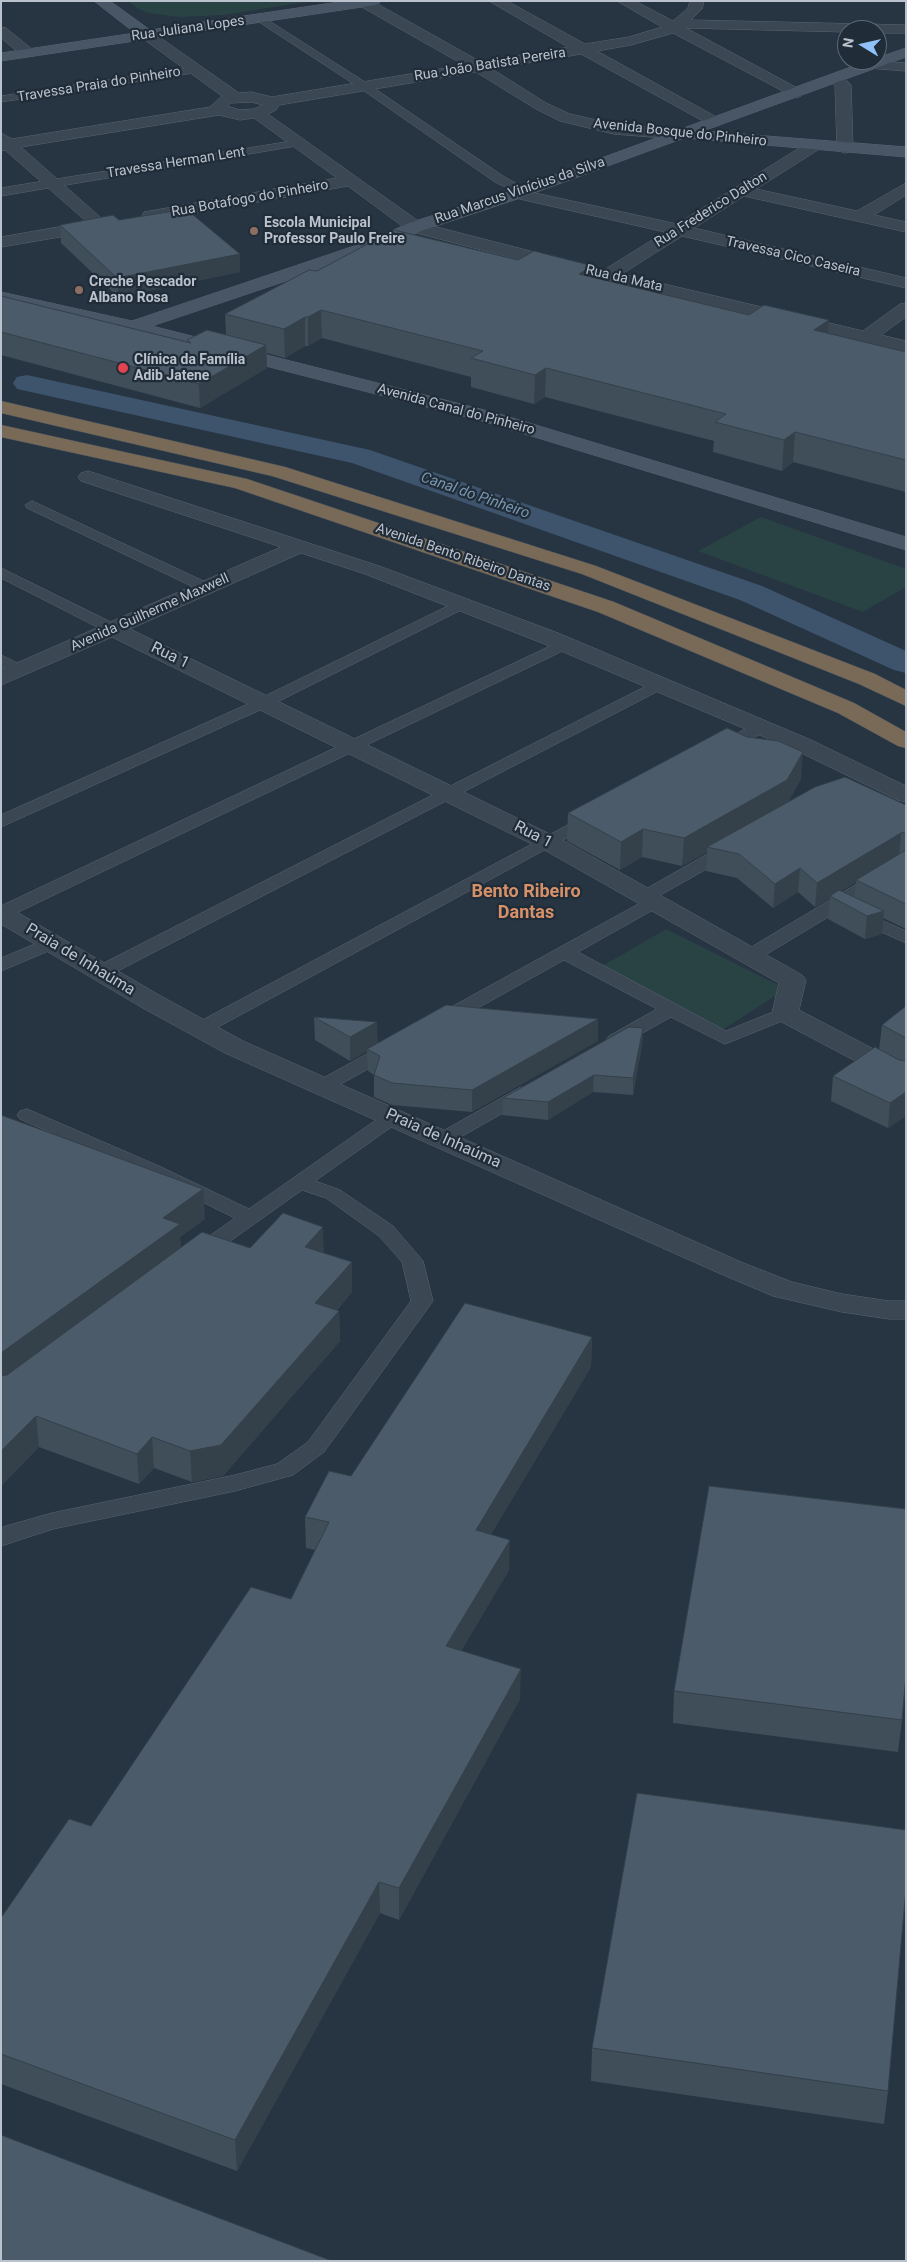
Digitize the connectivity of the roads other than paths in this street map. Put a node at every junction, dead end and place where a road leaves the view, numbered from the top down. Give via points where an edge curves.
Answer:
1 (102, 1) edge
2 (496, 1) edge
3 (624, 1) edge
4 (697, 1) edge
5 (370, 2) edge
6 (260, 18) junction
7 (676, 26) junction
8 (808, 26) junction
9 (906, 29) edge
10 (1, 32) edge
11 (147, 35) junction
12 (764, 42) dead end
13 (586, 50) junction
14 (741, 50) dead end
15 (906, 52) edge
16 (28, 53) junction
17 (726, 55) junction
18 (1, 57) edge
19 (887, 59) edge
20 (887, 66) edge
21 (479, 67) junction
22 (906, 68) edge
23 (196, 70) junction
24 (859, 70) edge
25 (836, 78) junction
26 (364, 86) junction
27 (796, 93) junction
28 (235, 98) junction
29 (1, 99) edge
30 (269, 102) junction
31 (220, 110) junction
32 (257, 114) junction
33 (714, 122) junction
34 (677, 134) junction
35 (4, 143) edge
36 (298, 143) junction
37 (814, 145) junction
38 (845, 148) junction
39 (906, 152) edge
40 (351, 181) junction
41 (54, 184) junction
42 (906, 188) edge
43 (742, 191) junction
44 (1, 192) edge
45 (520, 193) junction
46 (859, 217) junction
47 (101, 225) junction
48 (416, 227) junction
49 (906, 227) edge
50 (680, 230) junction
51 (1, 242) edge
52 (608, 275) junction
53 (906, 284) edge
54 (1, 297) edge
55 (906, 308) edge
56 (132, 327) junction
57 (867, 337) junction
58 (906, 347) edge
59 (1, 407) edge
60 (1, 431) edge
61 (88, 478) dead end
62 (32, 505) dead end
63 (906, 544) edge
64 (298, 547) junction
65 (1, 572) edge
66 (207, 588) junction
67 (462, 604) junction
68 (113, 629) junction
69 (565, 644) junction
70 (7, 669) edge
71 (660, 684) junction
72 (906, 699) edge
73 (265, 702) junction
74 (760, 727) junction
75 (906, 741) edge
76 (354, 746) junction
77 (708, 754) edge
78 (448, 793) junction
79 (906, 796) edge
80 (606, 810) edge
81 (1, 822) edge
82 (546, 842) junction
83 (740, 842) edge
84 (906, 862) edge
85 (650, 899) junction
86 (836, 904) junction
87 (2, 913) edge
88 (906, 938) edge
89 (52, 943) junction
90 (564, 952) junction
91 (750, 956) junction
92 (1, 965) edge
93 (101, 972) junction
94 (671, 1009) junction
95 (785, 1013) junction
96 (200, 1028) junction
97 (426, 1028) edge
98 (409, 1038) edge
99 (603, 1048) edge
100 (906, 1077) edge
101 (544, 1081) edge
102 (323, 1086) junction
103 (27, 1115) dead end
104 (393, 1117) junction
105 (443, 1139) junction
106 (301, 1183) junction
107 (249, 1217) junction
108 (185, 1264) edge
109 (906, 1310) edge
110 (1, 1538) edge

1 - 11 street
2 - 13 street
3 - 7 street
4 - 7 street via 695,9
5 - 6 street, Rua Juliana Lopes
5 - 21 street, Avenida Bosque do Pinheiro
6 - 11 street, Rua Juliana Lopes
6 - 26 lane
7 - 8 street
7 - 13 street, Rua João Batista Pereira via 631,41
7 - 17 street
8 - 9 street
8 - 12 street
10 - 16 street
11 - 16 street, Rua Juliana Lopes
11 - 23 street
13 - 21 street, Rua João Batista Pereira
13 - 33 street
14 - 17 street
15 - 19 street, Rua Marcus Vinícius da Silva
16 - 18 street, Rua Juliana Lopes
17 - 27 street
20 - 22 street
21 - 26 street, Rua João Batista Pereira
21 - 34 street, Avenida Bosque do Pinheiro via 565,118 614,128
23 - 28 street
23 - 29 lane, Travessa Praia do Pinheiro
24 - 25 street, Rua Marcus Vinícius da Silva
25 - 27 street, Rua Marcus Vinícius da Silva
25 - 38 street via 843,85
26 - 30 street, Rua João Batista Pereira
26 - 45 lane
27 - 33 street, Rua Marcus Vinícius da Silva
28 - 30 street, Rua João Batista Pereira via 259,98
28 - 31 street via 222,102 218,107
30 - 32 street via 271,107
31 - 32 street via 232,114
31 - 35 street
32 - 36 street, Rua da Mata
33 - 34 street, Rua Marcus Vinícius da Silva
34 - 37 street, Avenida Bosque do Pinheiro
34 - 45 street, Rua Marcus Vinícius da Silva
35 - 41 street
36 - 40 street, Rua da Mata
36 - 41 lane, Travessa Herman Lent
37 - 38 street, Avenida Bosque do Pinheiro
37 - 43 street, Rua Frederico Dalton
38 - 39 street, Avenida Bosque do Pinheiro
40 - 47 street, Rua Botafogo do Pinheiro
40 - 48 street, Rua da Mata
41 - 44 lane, Travessa Herman Lent
41 - 47 street
42 - 46 street
43 - 46 street
43 - 50 street, Rua Frederico Dalton
45 - 48 street, Rua Marcus Vinícius da Silva
45 - 50 street, Travessa Cico Caseira
46 - 49 street
47 - 51 street, Rua Botafogo do Pinheiro
48 - 52 street, Rua da Mata
48 - 56 street, Rua Marcus Vinícius da Silva via 378,244
50 - 52 street, Rua Frederico Dalton
50 - 53 street, Travessa Cico Caseira
52 - 57 street, Rua da Mata
54 - 56 street, Avenida Canal do Pinheiro
55 - 57 street
56 - 63 street, Avenida Canal do Pinheiro via 489,417
57 - 58 street, Rua da Mata
59 - 72 highway, Avenida Bento Ribeiro Dantas via 278,471 589,570 867,679
60 - 75 highway, Avenida Bento Ribeiro Dantas via 240,483 587,600 846,708
61 - 64 street
62 - 66 lane
64 - 66 street, Avenida Guilherme Maxwell
64 - 67 street via 372,570
65 - 68 lane
66 - 68 street, Avenida Guilherme Maxwell
67 - 69 street
67 - 73 lane
68 - 70 street, Avenida Guilherme Maxwell
68 - 73 street, Rua 1
69 - 71 street
69 - 76 lane
71 - 74 street
71 - 78 lane
73 - 76 street, Rua 1
73 - 81 lane
74 - 77 lane
74 - 79 street via 852,778
76 - 78 street, Rua 1
76 - 87 lane
78 - 82 street, Rua 1
78 - 93 lane
80 - 82 lane
82 - 85 street, Rua 1
82 - 96 lane
83 - 85 lane
84 - 86 lane
85 - 90 lane
85 - 91 street, Rua 1
86 - 88 lane
86 - 91 lane
87 - 89 street, Praia de Inhaúma
89 - 92 lane
89 - 93 street, Praia de Inhaúma
90 - 94 lane
90 - 97 lane
91 - 95 street, Rua 1 via 793,980
93 - 96 street, Praia de Inhaúma
94 - 95 lane via 725,1038
94 - 99 lane
95 - 100 street
96 - 102 street, Praia de Inhaúma via 234,1047
98 - 102 lane
101 - 105 lane
102 - 104 street, Praia de Inhaúma
103 - 107 lane
104 - 105 street, Praia de Inhaúma
104 - 106 lane
105 - 109 street, Praia de Inhaúma via 783,1289 842,1303
106 - 107 lane
106 - 110 lane via 333,1194 386,1232 412,1261 422,1301 316,1447 285,1470 52,1521
107 - 108 lane

